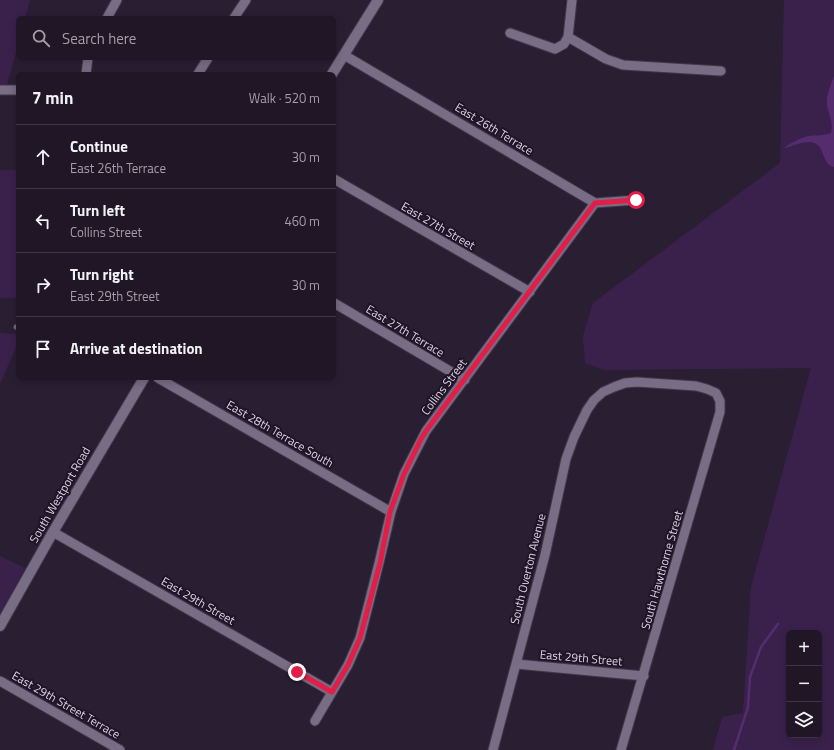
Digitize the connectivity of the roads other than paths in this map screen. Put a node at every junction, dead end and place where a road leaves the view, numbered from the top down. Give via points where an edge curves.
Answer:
1 (117, 0) edge
2 (246, 0) edge
3 (378, 0) edge
4 (572, 0) edge
5 (108, 16) edge
6 (235, 16) edge
7 (510, 33) dead end
8 (568, 37) junction
9 (344, 55) junction
10 (88, 60) edge
11 (207, 60) edge
12 (721, 71) dead end
13 (86, 72) edge
14 (199, 72) edge
15 (333, 72) edge
16 (0, 90) edge
17 (16, 90) edge
18 (336, 181) edge
19 (636, 200) dead end
20 (595, 203) junction
21 (530, 292) junction
22 (336, 304) edge
23 (143, 380) edge
24 (161, 380) edge
25 (465, 380) junction
26 (717, 396) joint
27 (390, 512) junction
28 (53, 532) junction
29 (0, 626) edge
30 (516, 664) junction
31 (644, 676) junction
32 (0, 681) edge
33 (332, 692) junction
34 (315, 721) dead end
35 (120, 750) edge
36 (493, 750) edge
37 (621, 750) edge

1 - 5 street
2 - 6 street
3 - 9 street
4 - 8 street
7 - 8 street via 555,49 564,44
8 - 12 street via 606,59 623,65
9 - 15 street
9 - 20 street, East 26th Terrace
10 - 13 street
11 - 14 street
16 - 17 street
18 - 21 street, East 27th Street
19 - 20 street
20 - 21 street, Collins Street
21 - 25 street, Collins Street
22 - 25 street, East 27th Terrace
23 - 28 street, South Westport Road
24 - 27 street, East 28th Terrace South
25 - 27 street, Collins Street via 420,441
26 - 30 street, South Overton Avenue via 716,393 696,386 625,383 603,392 587,410 566,459 545,555
26 - 31 street, South Hawthorne Street via 720,401 720,412
27 - 33 street, Collins Street via 380,563 360,638
28 - 29 street, South Westport Road
28 - 33 street, East 29th Street
30 - 31 street, East 29th Street
30 - 36 street, South Overton Avenue
31 - 37 street, South Hawthorne Street
32 - 35 street, East 29th Street Terrace
33 - 34 street, Collins Street

